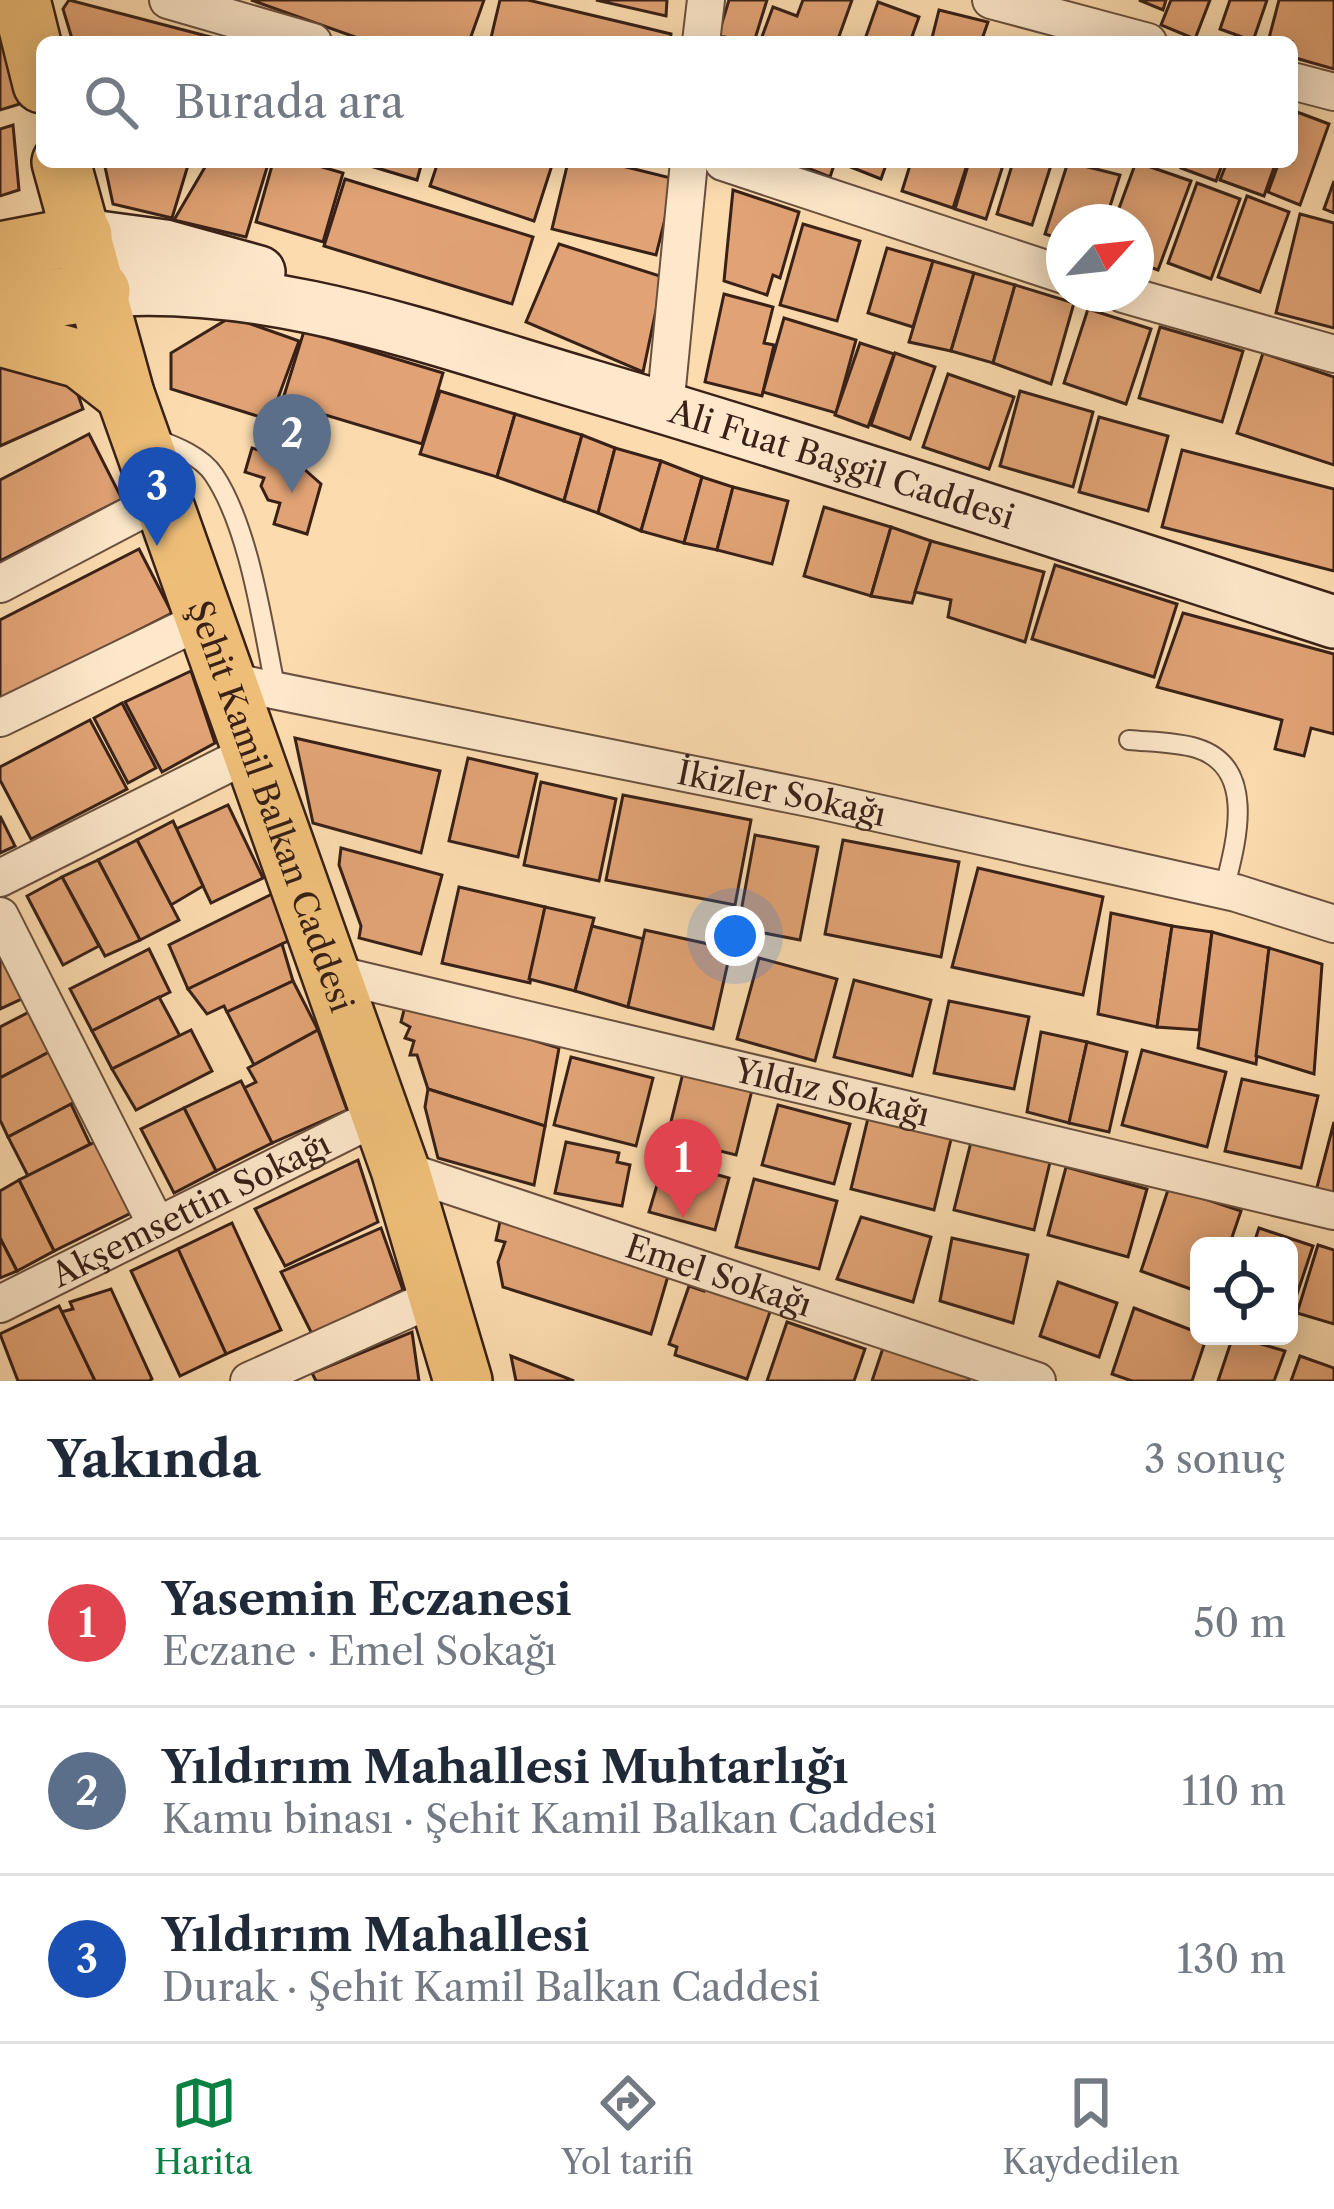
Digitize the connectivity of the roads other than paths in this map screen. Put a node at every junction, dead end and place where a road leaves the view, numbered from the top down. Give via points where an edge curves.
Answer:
1 (22, 0) edge
2 (169, 0) edge
3 (706, 0) edge
4 (991, 0) edge
5 (293, 36) edge
6 (702, 36) edge
7 (1126, 36) edge
8 (36, 59) edge
9 (1298, 83) edge
10 (1334, 92) edge
11 (63, 168) edge
12 (688, 168) edge
13 (741, 168) edge
14 (83, 235) junction
15 (0, 251) edge
16 (1046, 268) edge
17 (101, 291) junction
18 (1154, 303) edge
19 (0, 306) edge
20 (346, 314) junction
21 (0, 337) edge
22 (1334, 354) edge
23 (665, 408) junction
24 (131, 413) junction
25 (160, 500) junction
26 (0, 584) edge
27 (202, 620) junction
28 (1334, 622) edge
29 (249, 686) junction
30 (0, 718) edge
31 (1130, 740) dead end
32 (250, 753) junction
33 (0, 878) edge
34 (1224, 890) junction
35 (0, 916) edge
36 (1334, 924) edge
37 (330, 973) junction
38 (380, 1115) junction
39 (400, 1168) junction
40 (1334, 1210) edge
41 (157, 1226) junction
42 (440, 1295) junction
43 (0, 1304) edge
44 (249, 1381) edge
45 (464, 1381) edge
46 (1037, 1381) edge

1 - 8 main road
2 - 5 street
3 - 6 street
4 - 7 street
9 - 10 street
11 - 14 main road, Şehit Kamil Balkan Caddesi
12 - 23 street
13 - 16 street
14 - 15 main road
14 - 17 main road, Şehit Kamil Balkan Caddesi
14 - 20 main road via 220,258
17 - 19 main road
17 - 20 main road via 244,292
17 - 24 main road, Şehit Kamil Balkan Caddesi
18 - 22 street
20 - 23 main road, Ali Fuat Başgil Caddesi
21 - 24 main road via 80,359
23 - 28 main road, Ali Fuat Başgil Caddesi
24 - 25 main road, Şehit Kamil Balkan Caddesi
24 - 29 lane via 213,472 238,532
25 - 26 street
25 - 27 main road, Şehit Kamil Balkan Caddesi
27 - 29 main road, Şehit Kamil Balkan Caddesi
27 - 30 street
29 - 32 main road, Şehit Kamil Balkan Caddesi
29 - 34 street, İkizler Sokağı
31 - 34 lane via 1199,748 1234,784 1240,823
32 - 33 street
32 - 37 main road, Şehit Kamil Balkan Caddesi
34 - 36 street, İkizler Sokağı
35 - 41 street
37 - 38 main road, Şehit Kamil Balkan Caddesi
37 - 40 street, Yıldız Sokağı
38 - 39 main road, Şehit Kamil Balkan Caddesi
38 - 41 street, Akşemsettin Sokağı
39 - 42 main road, Şehit Kamil Balkan Caddesi
39 - 46 street, Emel Sokağı
41 - 43 street, Akşemsettin Sokağı
42 - 44 street
42 - 45 main road, Şehit Kamil Balkan Caddesi

